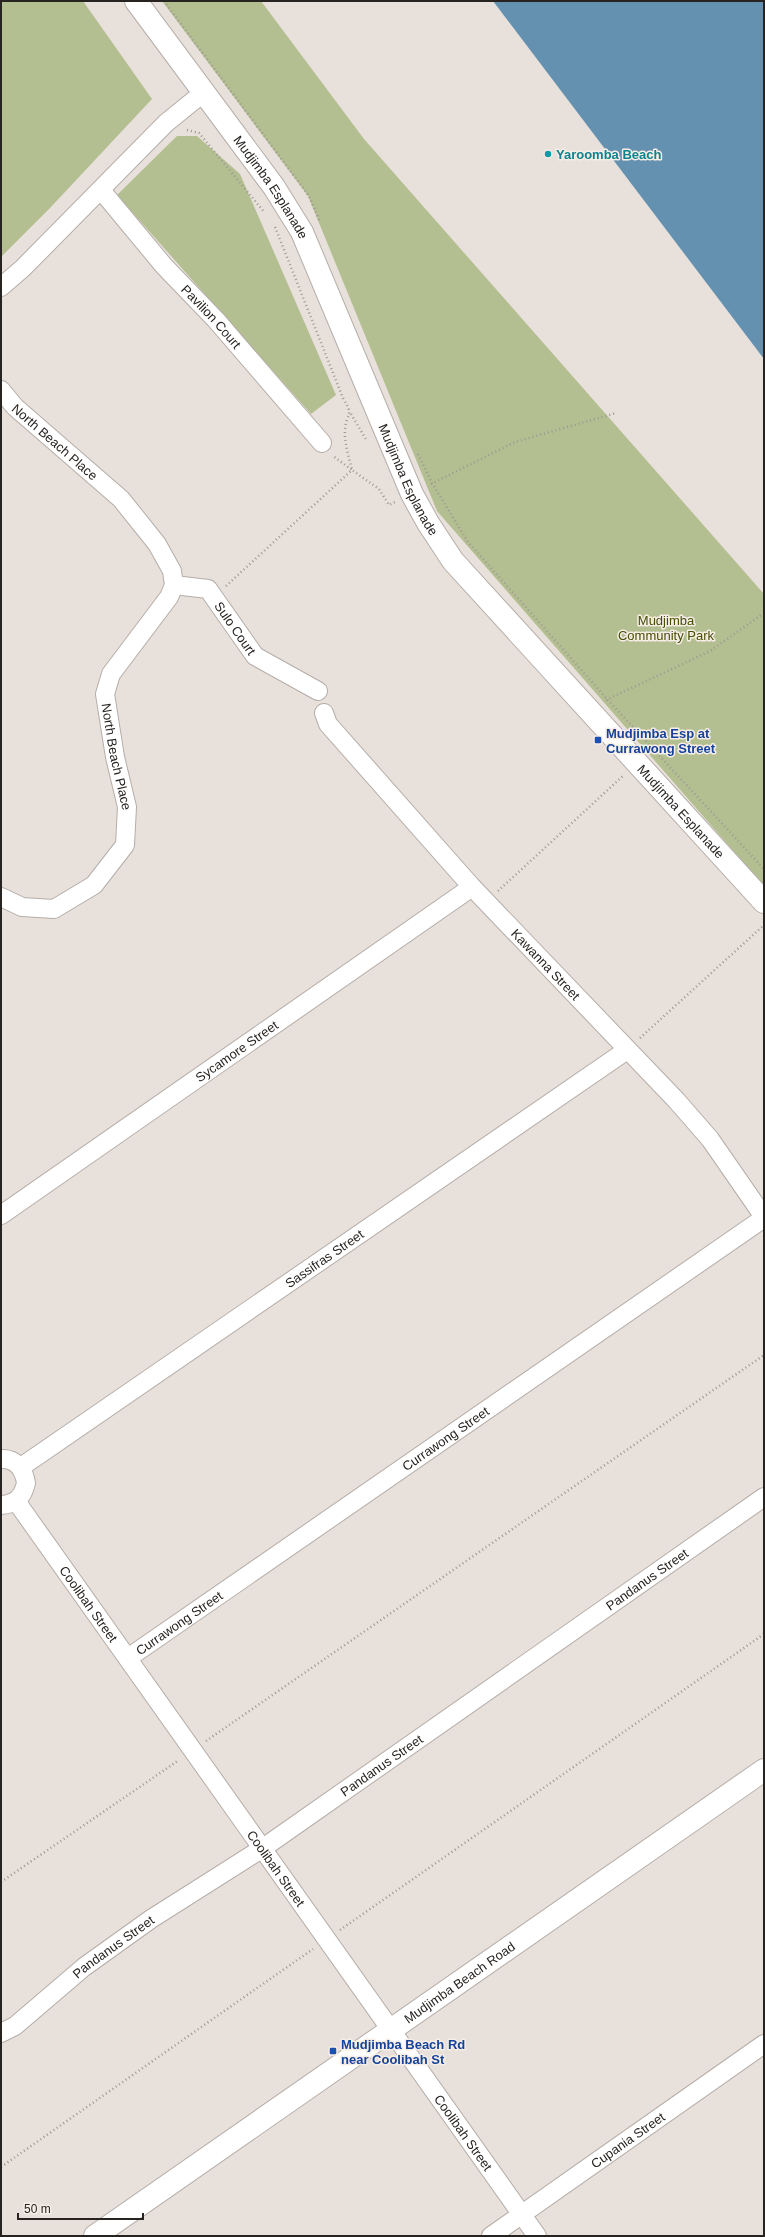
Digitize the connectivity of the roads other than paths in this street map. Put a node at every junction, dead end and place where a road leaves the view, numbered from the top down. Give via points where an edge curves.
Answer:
1 (136, 1) edge
2 (203, 93) junction
3 (101, 190) junction
4 (1, 287) edge
5 (1, 390) edge
6 (322, 443) road end
7 (174, 585) junction
8 (318, 690) dead end
9 (324, 713) dead end
10 (472, 887) junction
11 (1, 897) edge
12 (764, 902) edge
13 (627, 1050) junction
14 (1, 1215) edge
15 (764, 1218) edge
16 (1, 1459) edge
17 (21, 1467) junction
18 (764, 1497) edge
19 (9, 1503) edge
20 (128, 1658) junction
21 (764, 1770) edge
22 (263, 1848) junction
23 (391, 2029) junction
24 (1, 2034) edge
25 (764, 2044) edge
26 (522, 2214) junction
27 (95, 2236) edge
28 (491, 2236) edge
29 (537, 2236) edge

1 - 2 street, Mudjimba Esplanade
2 - 3 street via 166,123
2 - 12 street, Mudjimba Esplanade via 274,187 302,232 314,256 405,497 428,523 453,561 600,705 638,762
3 - 4 street
3 - 6 street, Pavilion Court via 164,266 216,320
5 - 7 street, North Beach Place via 15,407 121,499 157,544 172,571
7 - 8 street, Sulo Court via 208,589 255,656
7 - 11 street, North Beach Place via 169,598 111,674 105,694 115,757 127,807 125,844 94,886 54,909 22,907
9 - 10 street, Kawanna Street via 328,724
10 - 13 street, Kawanna Street
10 - 14 street, Sycamore Street
13 - 15 street, Kawanna Street via 710,1139
13 - 17 street, Sassifras Street
15 - 20 street, Currawong Street
16 - 17 street via 13,1461
17 - 19 street via 26,1483 24,1491
18 - 22 street, Pandanus Street
19 - 20 street, Coolibah Street
20 - 22 street, Coolibah Street
21 - 23 street, Mudjimba Beach Road
22 - 23 street, Coolibah Street
22 - 24 street, Pandanus Street via 145,1923 84,1967 15,2026
23 - 26 street, Coolibah Street
23 - 27 street, Mudjimba Beach Road
25 - 26 street, Cupania Street
26 - 28 street, Cupania Street
26 - 29 street, Coolibah Street

